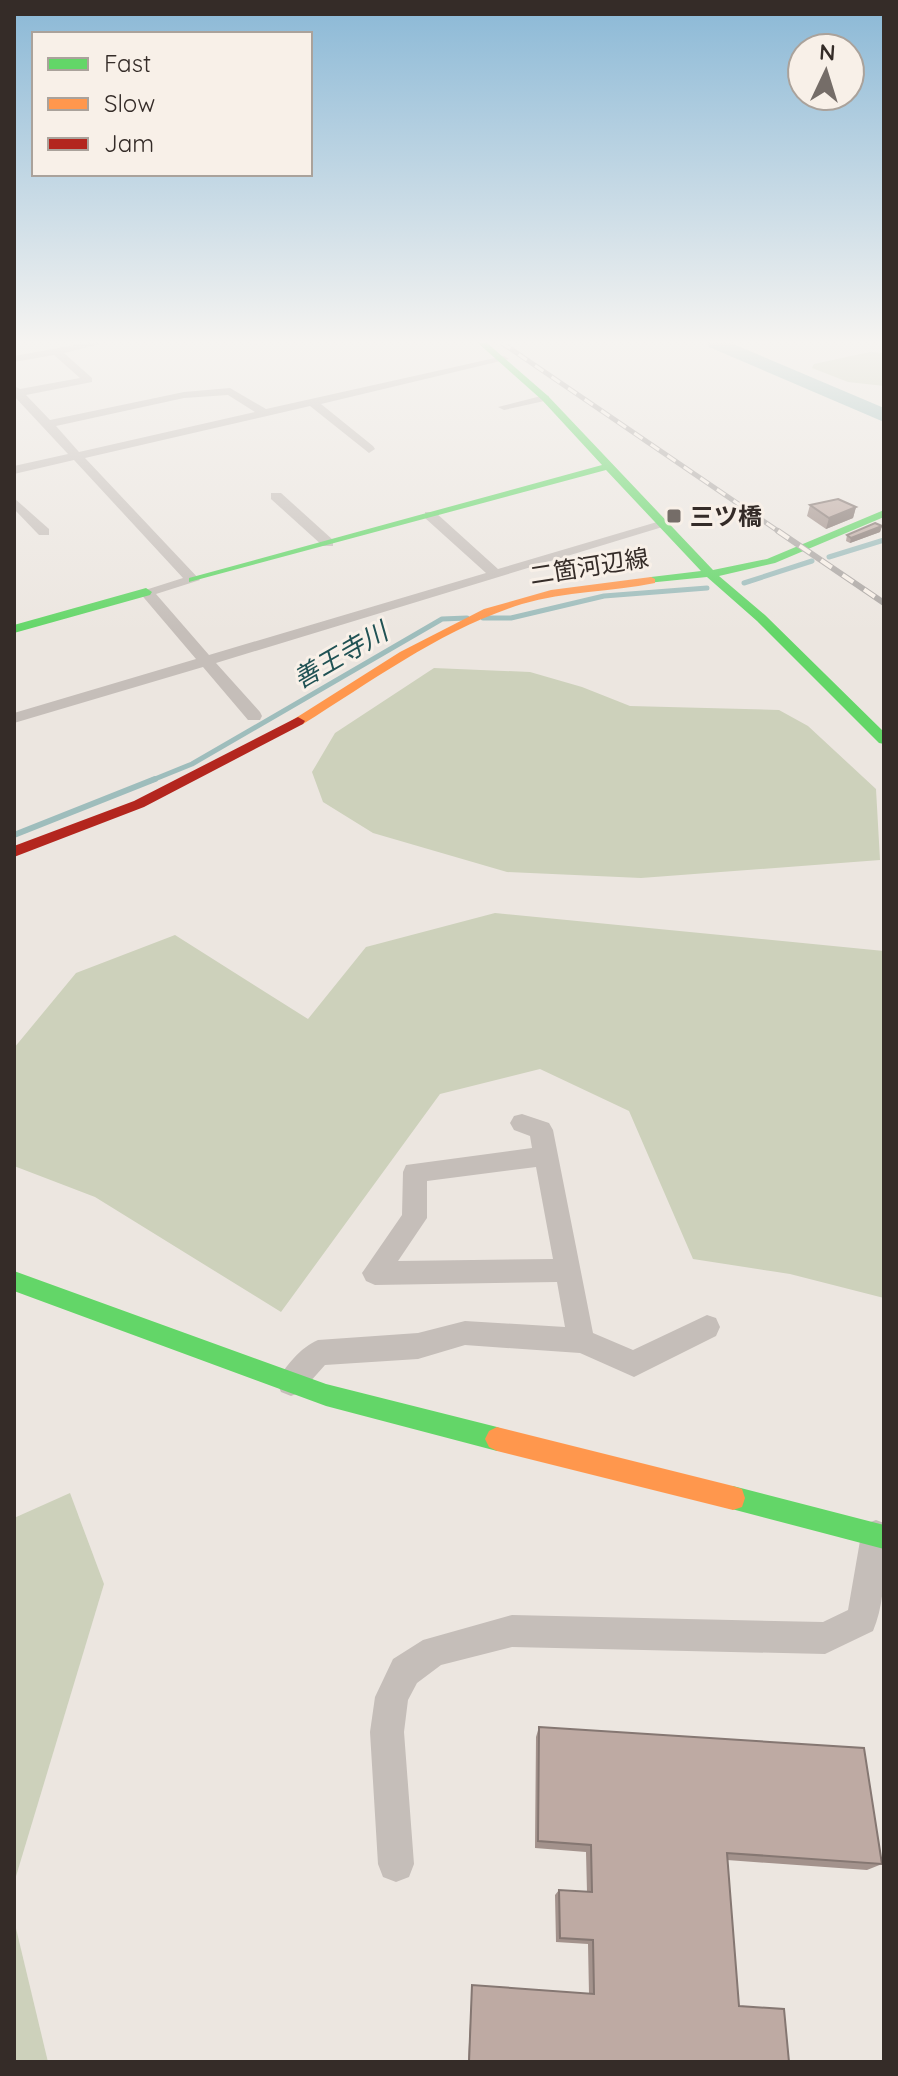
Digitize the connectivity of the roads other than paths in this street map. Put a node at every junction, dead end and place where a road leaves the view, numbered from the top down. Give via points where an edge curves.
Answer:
1 (63, 440) edge
2 (147, 440) edge
3 (358, 440) edge
4 (584, 440) edge
5 (369, 449) dead end
6 (77, 456) junction
7 (608, 466) junction
8 (14, 470) edge
9 (276, 496) dead end
10 (14, 502) edge
11 (884, 513) edge
12 (430, 515) junction
13 (662, 525) junction
14 (44, 532) dead end
15 (328, 543) junction
16 (494, 573) junction
17 (710, 574) junction
18 (193, 580) junction
19 (146, 592) junction
20 (14, 629) edge
21 (204, 660) junction
22 (254, 716) dead end
23 (14, 718) edge
24 (884, 740) edge
25 (14, 852) edge
26 (522, 1123) dead end
27 (547, 1156) junction
28 (568, 1270) junction
29 (14, 1281) edge
30 (707, 1327) dead end
31 (581, 1341) junction
32 (291, 1383) junction
33 (880, 1536) edge
34 (396, 1864) dead end

1 - 6 street
2 - 6 street
3 - 5 street
4 - 7 street
6 - 8 street
6 - 18 street
7 - 12 street
7 - 13 street
9 - 15 street
10 - 14 street
11 - 17 street, 二箇河辺線 via 786,556
12 - 15 street
12 - 16 street
13 - 16 street
13 - 17 street
15 - 18 street
16 - 21 street
17 - 24 street
17 - 25 street, 二箇河辺線 via 564,590 484,614 171,792
18 - 19 street
19 - 20 street
19 - 21 street
21 - 22 street
21 - 23 street
26 - 27 street via 541,1130
27 - 28 street
27 - 28 street via 415,1172 414,1218 375,1273
28 - 31 street
29 - 32 street
30 - 31 street via 634,1364
31 - 32 street via 465,1333 418,1346 318,1353
32 - 33 street
33 - 34 street via 862,1620 825,1638 512,1631 434,1651 405,1671 392,1697 387,1732

